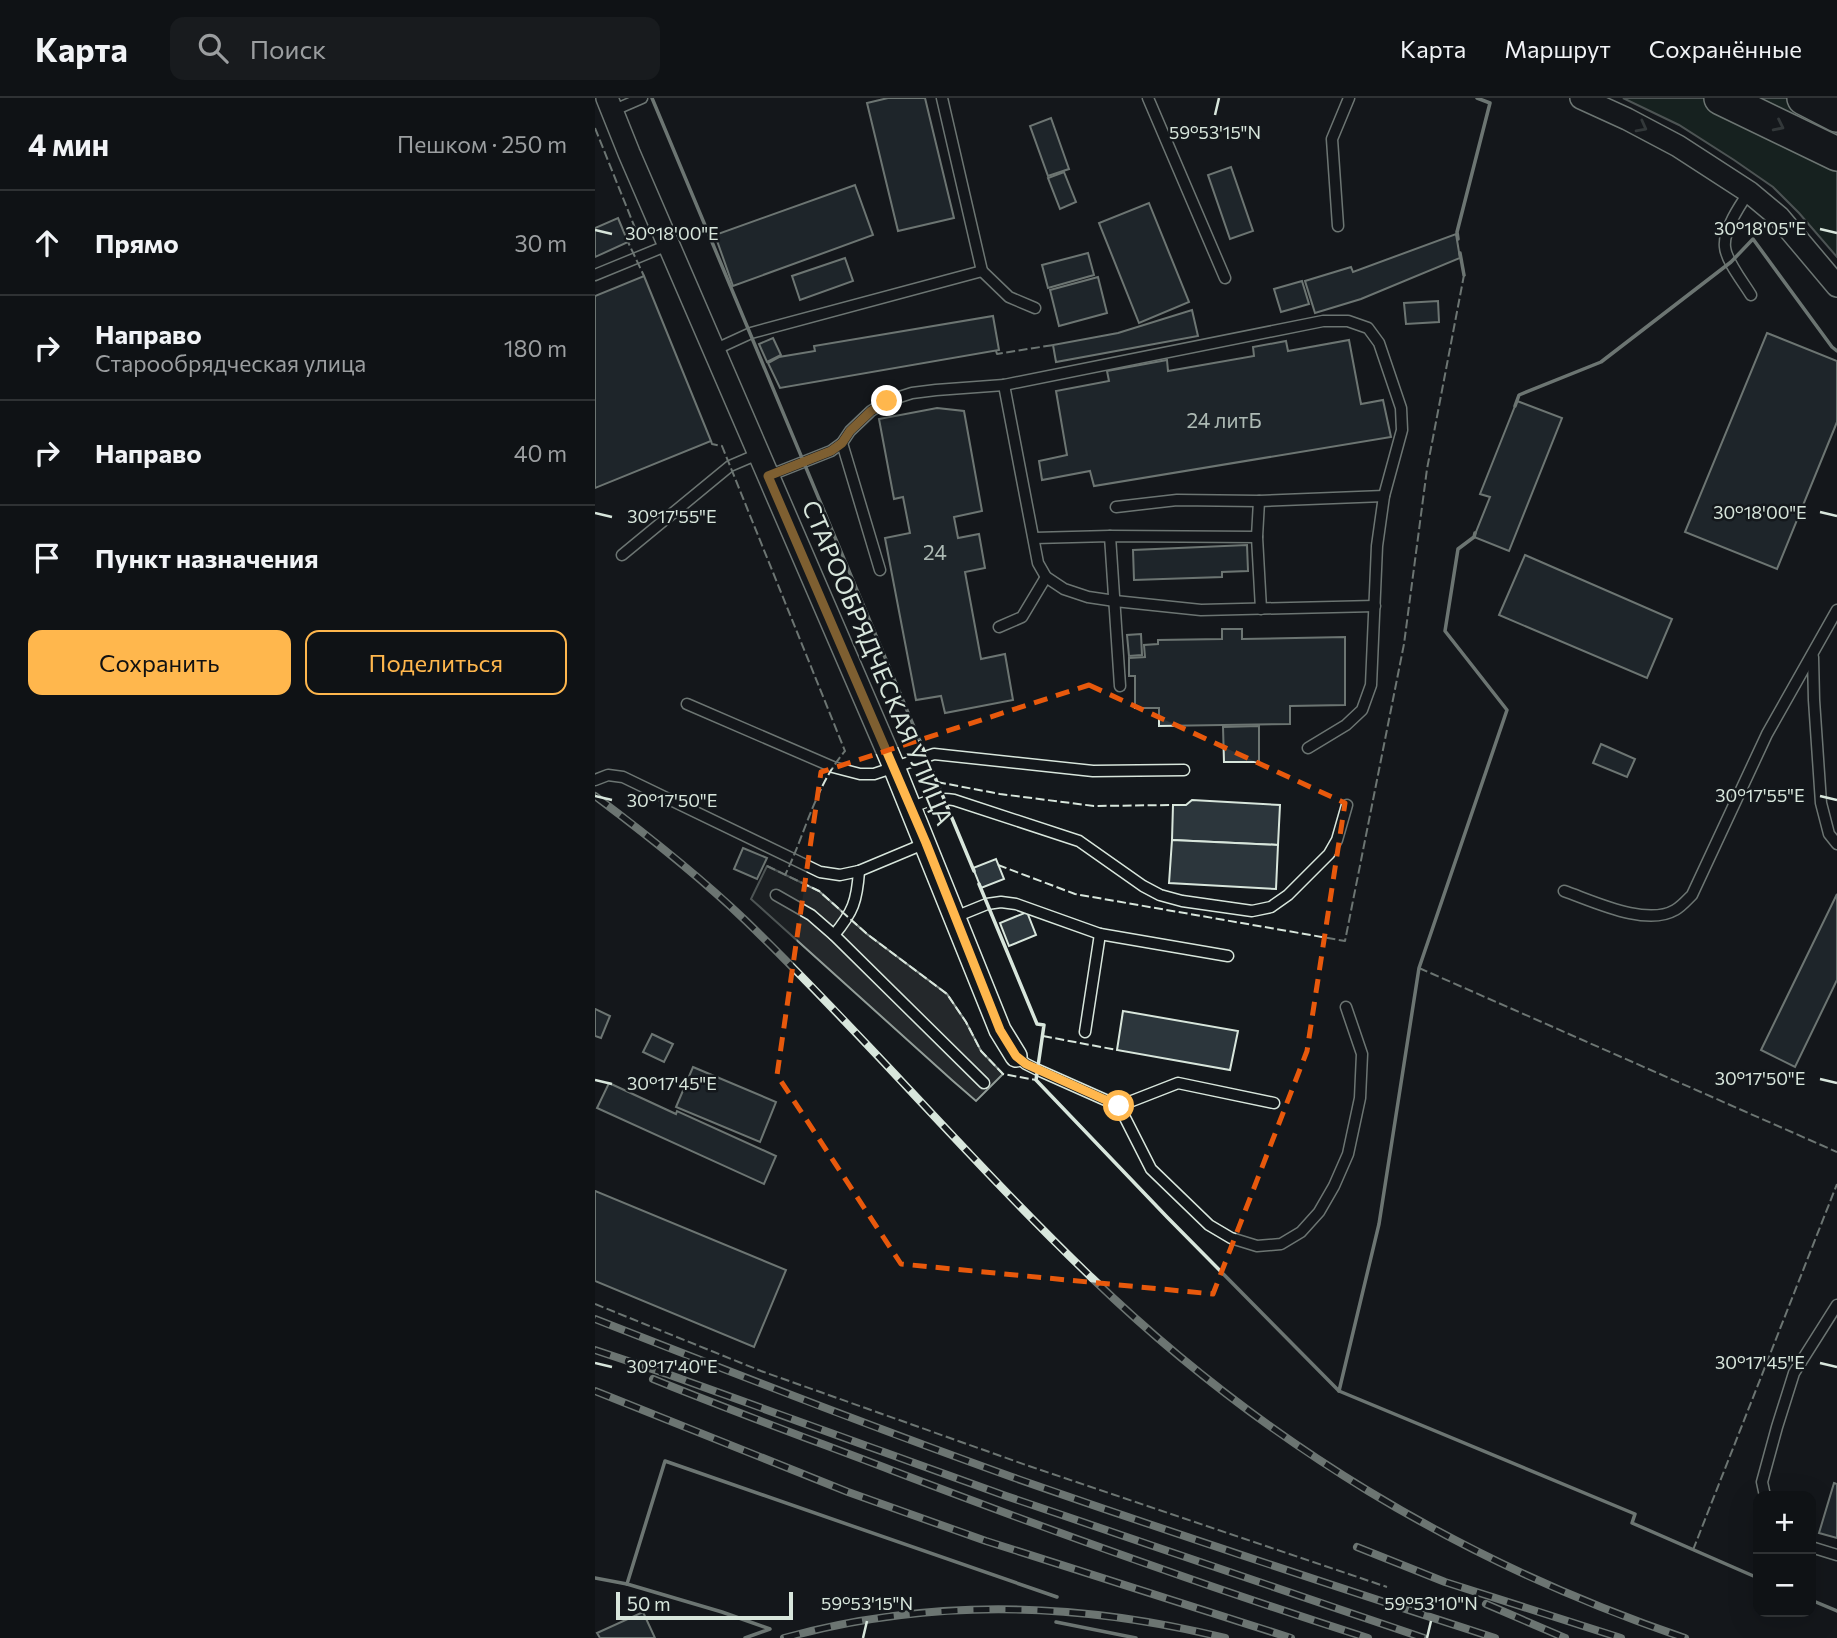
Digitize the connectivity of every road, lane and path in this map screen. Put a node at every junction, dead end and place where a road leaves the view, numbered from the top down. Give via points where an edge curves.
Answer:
1 (642, 98) edge
2 (942, 98) edge
3 (1148, 98) edge
4 (1349, 98) edge
5 (1581, 98) edge
6 (1721, 98) edge
7 (1804, 98) edge
8 (610, 104) edge
9 (1837, 115) edge
10 (1837, 154) edge
11 (1749, 192) junction
12 (1338, 226) dead end
13 (669, 245) junction
14 (982, 271) junction
15 (595, 275) edge
16 (1224, 278) dead end
17 (1837, 286) edge
18 (1751, 295) dead end
19 (1034, 308) dead end
20 (714, 350) junction
21 (1005, 385) junction
22 (842, 443) junction
23 (758, 454) junction
24 (768, 476) junction
25 (1384, 496) junction
26 (1259, 501) junction
27 (1117, 507) dead end
28 (1110, 536) junction
29 (1257, 537) junction
30 (1034, 538) junction
31 (622, 555) dead end
32 (880, 569) dead end
33 (1046, 577) junction
34 (1115, 601) junction
35 (1375, 606) junction
36 (1261, 609) junction
37 (1837, 610) edge
38 (999, 628) dead end
39 (1813, 655) junction
40 (1120, 686) dead end
41 (687, 705) dead end
42 (1308, 748) dead end
43 (894, 767) junction
44 (1184, 770) dead end
45 (595, 780) edge
46 (1347, 805) dead end
47 (911, 808) junction
48 (926, 843) junction
49 (1837, 844) edge
50 (859, 871) junction
51 (1564, 891) dead end
52 (776, 894) dead end
53 (955, 917) junction
54 (1100, 934) junction
55 (834, 935) junction
56 (1228, 956) dead end
57 (1346, 1007) dead end
58 (1084, 1032) dead end
59 (1016, 1056) joint
60 (984, 1083) dead end
61 (1273, 1103) dead end
62 (1119, 1106) junction
63 (1837, 1306) edge
64 (1764, 1491) edge
65 (1816, 1549) edge
66 (1837, 1555) edge

1 - 8 lane
2 - 14 lane
3 - 16 lane
4 - 12 lane via 1332,139
5 -> 11 street via 1678,146
6 -> 10 main road
7 - 9 main road
8 - 13 street, СТАРООБРЯДЧЕСКАЯ УЛИЦА
11 - 17 street via 1779,217
11 - 18 lane via 1729,226 1725,247
13 - 15 lane
13 - 20 street, СТАРООБРЯДЧЕСКАЯ УЛИЦА
14 - 19 lane via 1009,296
14 - 20 lane via 751,333
20 - 23 street, СТАРООБРЯДЧЕСКАЯ УЛИЦА
21 - 22 lane via 912,393 887,401 871,411
21 - 25 lane via 1322,321 1348,321 1368,328 1379,343 1401,408 1402,430
21 - 30 lane
22 - 24 lane
22 - 32 lane
23 - 24 street, СТАРООБРЯДЧЕСКАЯ УЛИЦА
23 - 31 lane via 730,466
24 - 43 street, СТАРООБРЯДЧЕСКАЯ УЛИЦА
25 - 26 lane
25 - 35 lane
26 - 27 lane via 1177,500
26 - 29 lane
28 - 29 lane
28 - 30 lane
28 - 34 lane
29 - 36 lane
30 - 33 lane via 1038,563
33 - 34 lane via 1064,589
33 - 38 lane via 1022,617
34 - 36 lane via 1202,610
34 - 40 lane
35 - 36 lane
35 - 42 lane via 1371,685 1362,710
37 - 39 lane
39 - 49 lane via 1821,803 1829,834
39 - 51 lane via 1767,734 1692,895 1675,911 1654,917
41 - 43 lane via 846,772 874,774
43 - 44 lane via 933,754 1093,771
43 - 47 street, СТАРООБРЯДЧЕСКАЯ УЛИЦА
45 - 50 lane via 608,775 623,777 820,872 840,875
46 - 47 lane via 1329,854 1288,895 1271,907 1252,911 1160,895 1079,841 954,800 932,799
47 - 48 street, СТАРООБРЯДЧЕСКАЯ УЛИЦА
48 - 50 lane
48 - 53 street, СТАРООБРЯДЧЕСКАЯ УЛИЦА
50 - 55 lane via 857,896
52 - 55 lane
53 - 54 lane via 1001,902
53 - 59 street, СТАРООБРЯДЧЕСКАЯ УЛИЦА via 1000,1030
54 - 56 lane
54 - 58 lane
55 - 60 lane
57 - 62 lane via 1362,1054 1360,1098 1347,1154 1319,1212 1301,1232 1281,1244 1257,1245 1231,1238 1209,1225 1151,1169
59 - 62 lane
61 - 62 lane via 1178,1083
63 - 64 lane via 1794,1373 1762,1482
65 - 66 lane

